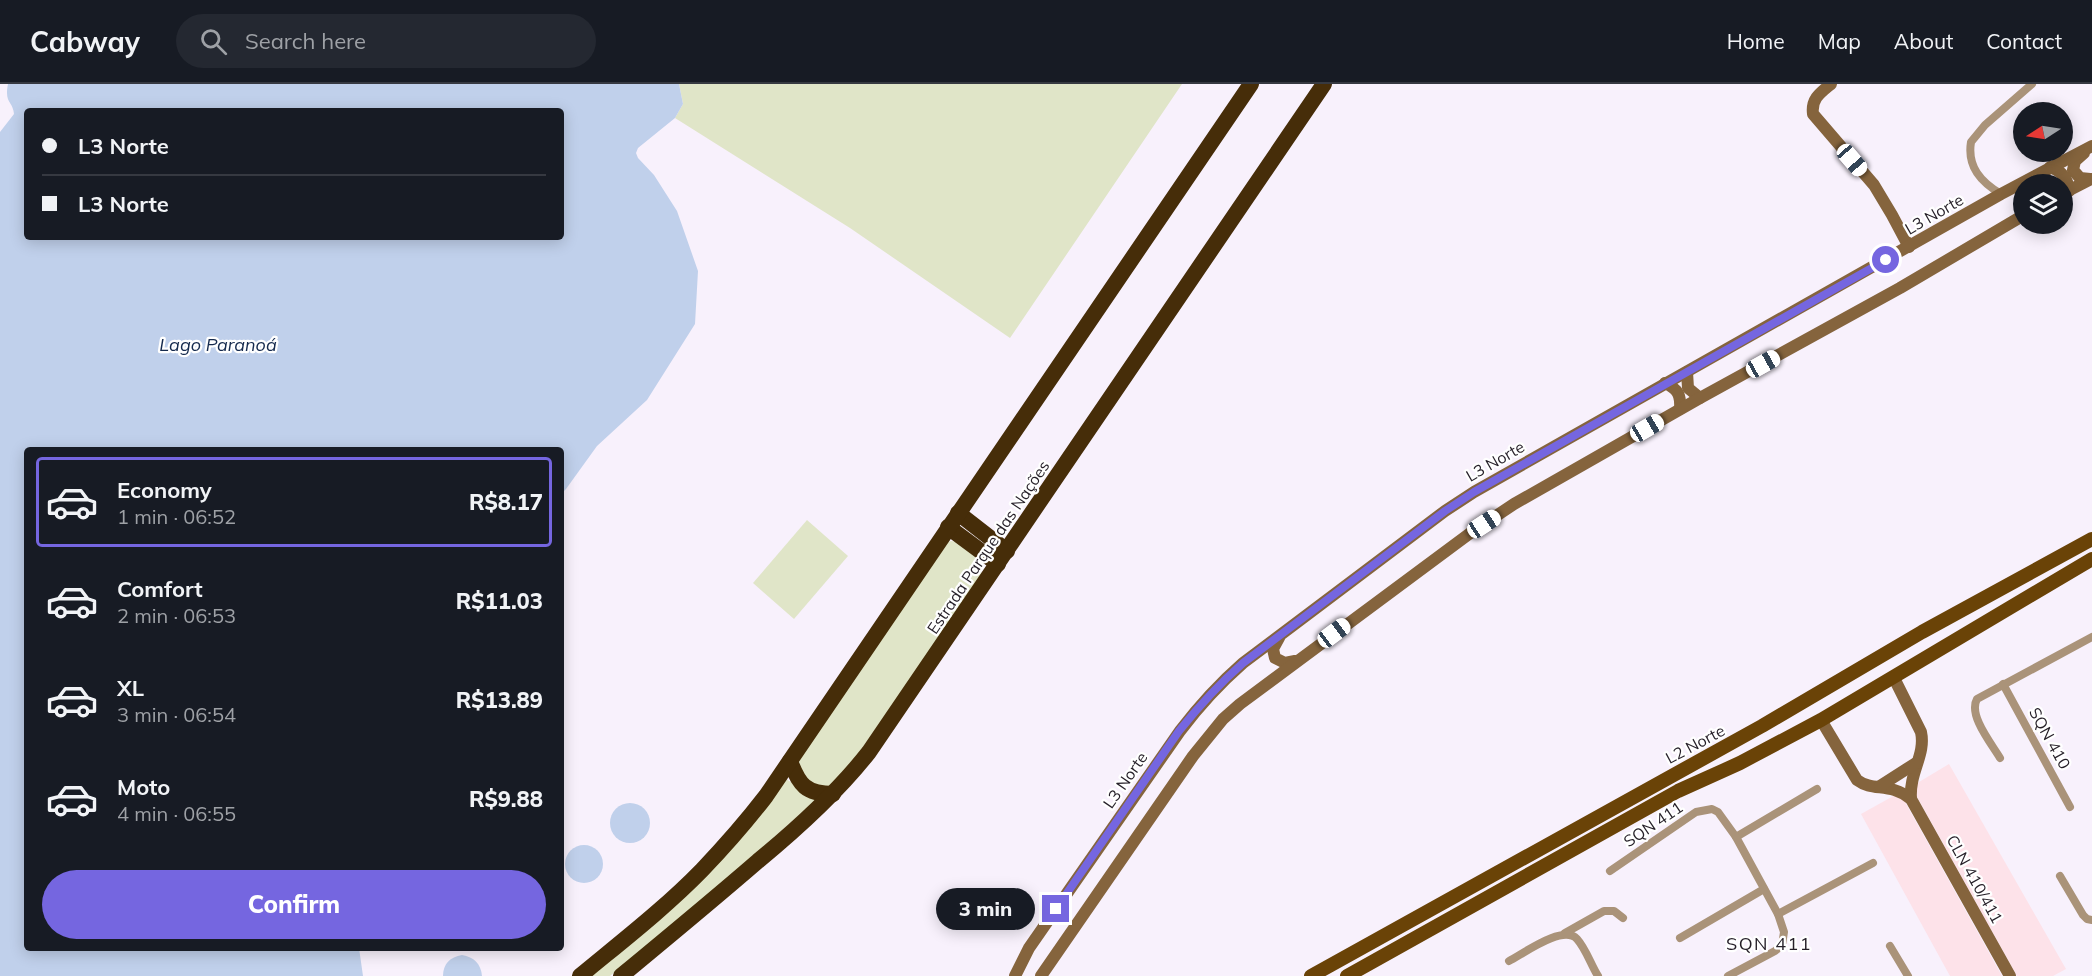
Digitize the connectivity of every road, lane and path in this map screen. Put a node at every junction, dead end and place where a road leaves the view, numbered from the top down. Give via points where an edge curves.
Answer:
1 (1251, 84) edge
2 (1324, 84) edge
3 (1831, 84) edge
4 (2032, 84) edge
5 (2092, 146) edge
6 (2050, 167) junction
7 (2062, 174) edge
8 (2091, 179) edge
9 (2073, 189) edge
10 (2001, 194) junction
11 (2013, 221) edge
12 (1910, 247) junction
13 (1687, 372) junction
14 (1665, 383) junction
15 (1700, 398) junction
16 (1680, 409) junction
17 (958, 513) junction
18 (948, 528) junction
19 (2092, 539) edge
20 (1003, 557) junction
21 (2092, 559) edge
22 (1931, 628) junction
23 (1281, 634) junction
24 (2090, 638) edge
25 (2092, 648) edge
26 (1942, 649) junction
27 (1296, 661) junction
28 (1894, 678) junction
29 (2002, 684) junction
30 (1821, 720) junction
31 (1762, 726) junction
32 (1771, 747) junction
33 (2000, 758) dead end
34 (790, 761) junction
35 (1916, 763) junction
36 (1880, 786) junction
37 (1817, 789) dead end
38 (833, 794) junction
39 (1911, 799) junction
40 (2070, 807) dead end
41 (1736, 837) junction
42 (1873, 863) dead end
43 (1509, 867) junction
44 (1610, 871) dead end
45 (2060, 876) dead end
46 (1512, 883) junction
47 (1764, 890) junction
48 (1778, 914) junction
49 (1623, 918) dead end
50 (2092, 920) edge
51 (1565, 933) junction
52 (1680, 938) dead end
53 (1890, 946) dead end
54 (1509, 962) dead end
55 (580, 976) edge
56 (621, 976) edge
57 (1015, 976) edge
58 (1041, 976) edge
59 (1311, 976) edge
60 (1347, 976) edge
61 (1598, 976) edge
62 (1728, 976) edge
63 (1908, 976) edge
64 (2010, 976) edge

1 - 17 highway
2 - 20 highway, Estrada Parque das Nações
3 - 12 main road via 1813,103 1814,114 1874,185
4 - 10 street via 1971,142 1974,170 1986,185
5 - 6 main road, L3 Norte
5 - 8 main road via 2073,166 2080,178
6 - 7 main road
6 - 10 main road, L3 Norte
8 - 9 main road
10 - 12 main road, L3 Norte
11 - 15 main road
12 - 13 main road, L3 Norte
13 - 14 main road, L3 Norte
13 - 15 main road via 1688,388
14 - 16 main road via 1678,391
14 - 23 main road, L3 Norte via 1468,496
15 - 16 main road
16 - 27 main road via 1514,504
17 - 18 highway
17 - 20 highway
18 - 20 highway
18 - 34 highway
19 - 22 main road, L2 Norte
20 - 38 highway, Estrada Parque das Nações via 870,753
21 - 26 main road, L2 Norte
22 - 26 main road
22 - 31 main road, L2 Norte
23 - 27 main road via 1274,649 1275,658 1285,663
23 - 57 main road, L3 Norte via 1222,681 1199,706 1029,948
24 - 25 street
24 - 29 street
26 - 28 main road, L2 Norte
27 - 58 main road via 1240,704 1207,738
28 - 30 main road, L2 Norte
28 - 35 main road via 1921,732 1923,745
29 - 33 street via 1982,695 1974,705 1976,717
29 - 40 street, SQN 410
30 - 32 main road, L2 Norte
30 - 36 main road via 1857,780
31 - 32 main road
31 - 43 main road, L2 Norte
32 - 46 main road, L2 Norte via 1678,791
34 - 38 highway via 797,779 806,788 818,794
34 - 55 highway via 742,826 700,872
35 - 36 main road
35 - 39 main road
36 - 39 main road
37 - 41 street
38 - 56 highway, Estrada Parque das Nações
39 - 64 main road, CLN 410/411
41 - 44 street, SQN 411 via 1718,812 1706,809
41 - 47 street, SQN 411
42 - 48 street
43 - 46 main road
43 - 59 main road, L2 Norte
45 - 50 street via 2083,915
46 - 60 main road, L2 Norte
47 - 48 street, SQN 411
47 - 52 street
48 - 62 street, SQN 411 via 1784,932 1782,945
49 - 51 street via 1614,910 1604,911
51 - 54 street
51 - 61 street via 1576,938
53 - 63 street

